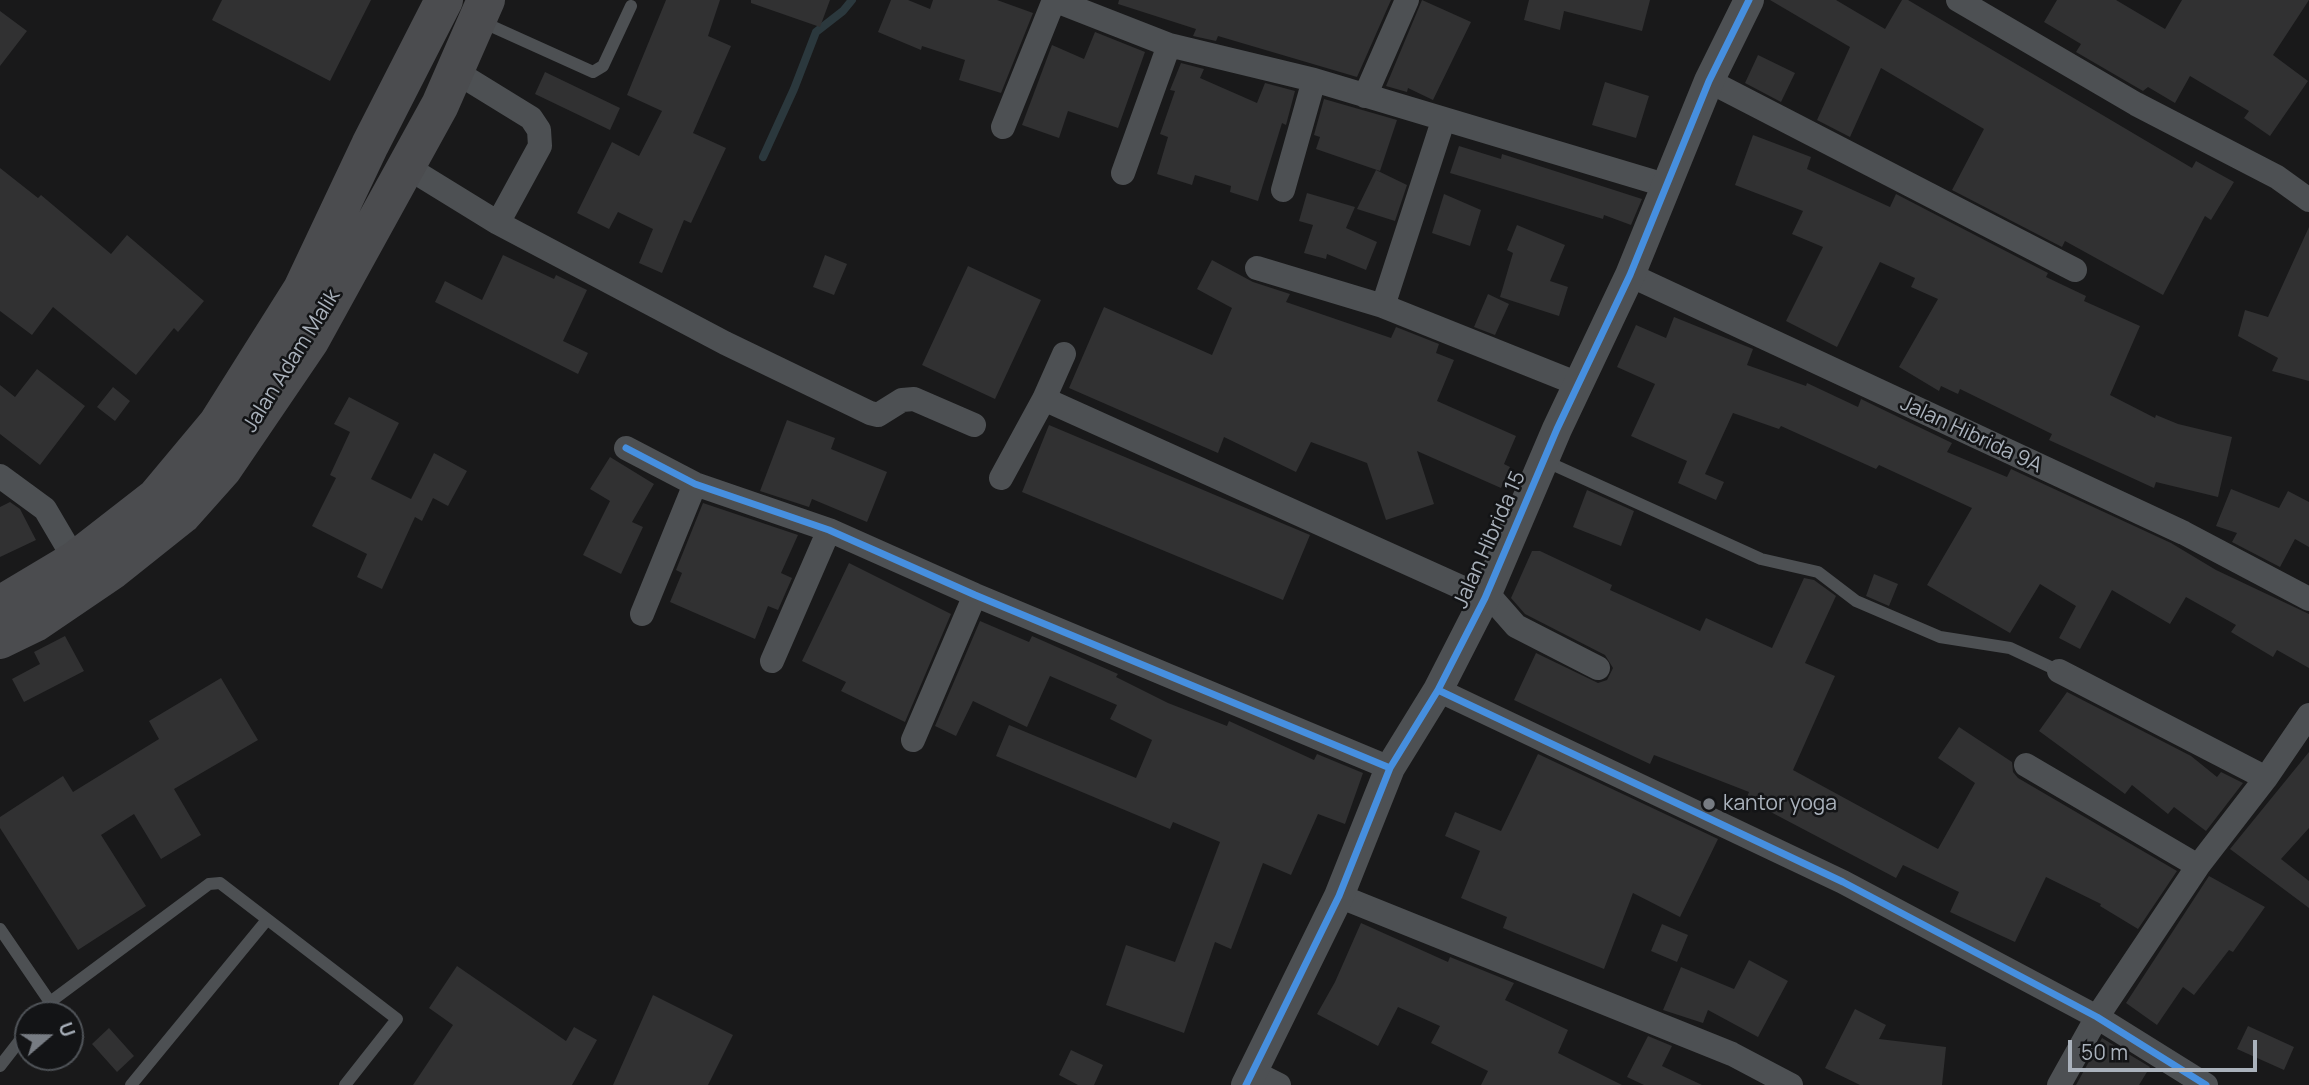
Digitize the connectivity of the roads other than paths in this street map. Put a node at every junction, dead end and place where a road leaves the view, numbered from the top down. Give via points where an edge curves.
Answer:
1 (1054, 0) edge
2 (1407, 0) edge
3 (1749, 0) edge
4 (1958, 0) edge
5 (443, 2) edge
6 (631, 6) dead end
7 (482, 10) edge
8 (1169, 45) junction
9 (453, 70) junction
10 (1314, 80) junction
11 (1709, 81) junction
12 (1366, 96) junction
13 (1444, 121) junction
14 (1003, 127) dead end
15 (370, 145) junction
16 (407, 167) junction
17 (1123, 173) dead end
18 (1668, 186) junction
19 (1283, 191) dead end
20 (2309, 200) edge
21 (498, 223) junction
22 (1257, 268) dead end
23 (2075, 270) dead end
24 (1630, 275) junction
25 (1383, 306) junction
26 (1064, 354) dead end
27 (1578, 384) junction
28 (1044, 399) junction
29 (974, 425) dead end
30 (625, 448) dead end
31 (1544, 460) junction
32 (0, 476) edge
33 (1001, 478) dead end
34 (695, 484) junction
35 (829, 530) junction
36 (75, 560) junction
37 (975, 595) junction
38 (1486, 595) junction
39 (2309, 599) edge
40 (0, 605) edge
41 (642, 614) dead end
42 (0, 640) edge
43 (772, 661) dead end
44 (1598, 668) dead end
45 (2059, 671) joint
46 (1438, 690) junction
47 (2309, 715) edge
48 (913, 740) dead end
49 (2026, 765) dead end
50 (1390, 768) junction
51 (2266, 778) junction
52 (2198, 866) junction
53 (1339, 896) junction
54 (266, 921) junction
55 (0, 929) edge
56 (49, 1001) edge
57 (51, 1001) edge
58 (2097, 1017) junction
59 (14, 1048) edge
60 (0, 1066) edge
61 (1260, 1081) edge
62 (131, 1085) edge
63 (345, 1085) edge
64 (1791, 1085) edge
65 (2059, 1085) edge
66 (2206, 1085) edge

1 - 8 street
1 - 14 street
2 - 12 street
3 - 11 street, Jalan Hibrida 15
4 - 20 street via 2136,104 2277,177
5 - 7 main road
5 - 15 main road, Jalan Adam Malik
6 - 7 lane via 603,66 593,72
7 - 9 main road, Jalan Adam Malik
8 - 10 street
8 - 17 street
9 - 16 main road, Jalan Adam Malik
9 - 21 street via 531,118 539,130 540,146
10 - 12 street
10 - 19 street
11 - 18 street, Jalan Hibrida 15
11 - 23 street
12 - 13 street
13 - 18 street
13 - 25 street
15 - 16 main road
15 - 36 main road, Jalan Adam Malik via 302,289 217,424 156,497
16 - 21 street
16 - 42 main road, Jalan Adam Malik via 310,341 223,469 182,515 113,569 35,623
18 - 24 street, Jalan Hibrida 15
21 - 29 street via 725,343 870,413 878,415 902,400 914,399
22 - 25 street
24 - 27 street, Jalan Hibrida 15
24 - 39 street, Jalan Hibrida 9A via 2184,533
25 - 27 street
26 - 28 street
27 - 31 street, Jalan Hibrida 15
28 - 33 street
28 - 38 street
30 - 34 street
31 - 38 street, Jalan Hibrida 15
31 - 45 lane via 1761,559 1818,572 1856,601 1940,637 2010,648
32 - 36 street via 45,509
34 - 35 street
34 - 41 street
35 - 37 street
35 - 43 street
36 - 40 main road, Jalan Adam Malik
37 - 48 street
37 - 50 street
38 - 44 street via 1516,626
38 - 46 street, Jalan Hibrida 15
45 - 51 street
46 - 50 street, Jalan Hibrida 15
46 - 58 street via 1843,883
47 - 51 street
49 - 52 street
50 - 53 street, Jalan Hibrida 15
51 - 52 street
52 - 58 street
53 - 61 street, Jalan Hibrida 15
53 - 64 street via 1732,1054
54 - 57 lane via 220,883 209,884
54 - 62 lane
54 - 63 lane via 397,1020
55 - 56 lane
58 - 65 street
58 - 66 street
59 - 60 lane

